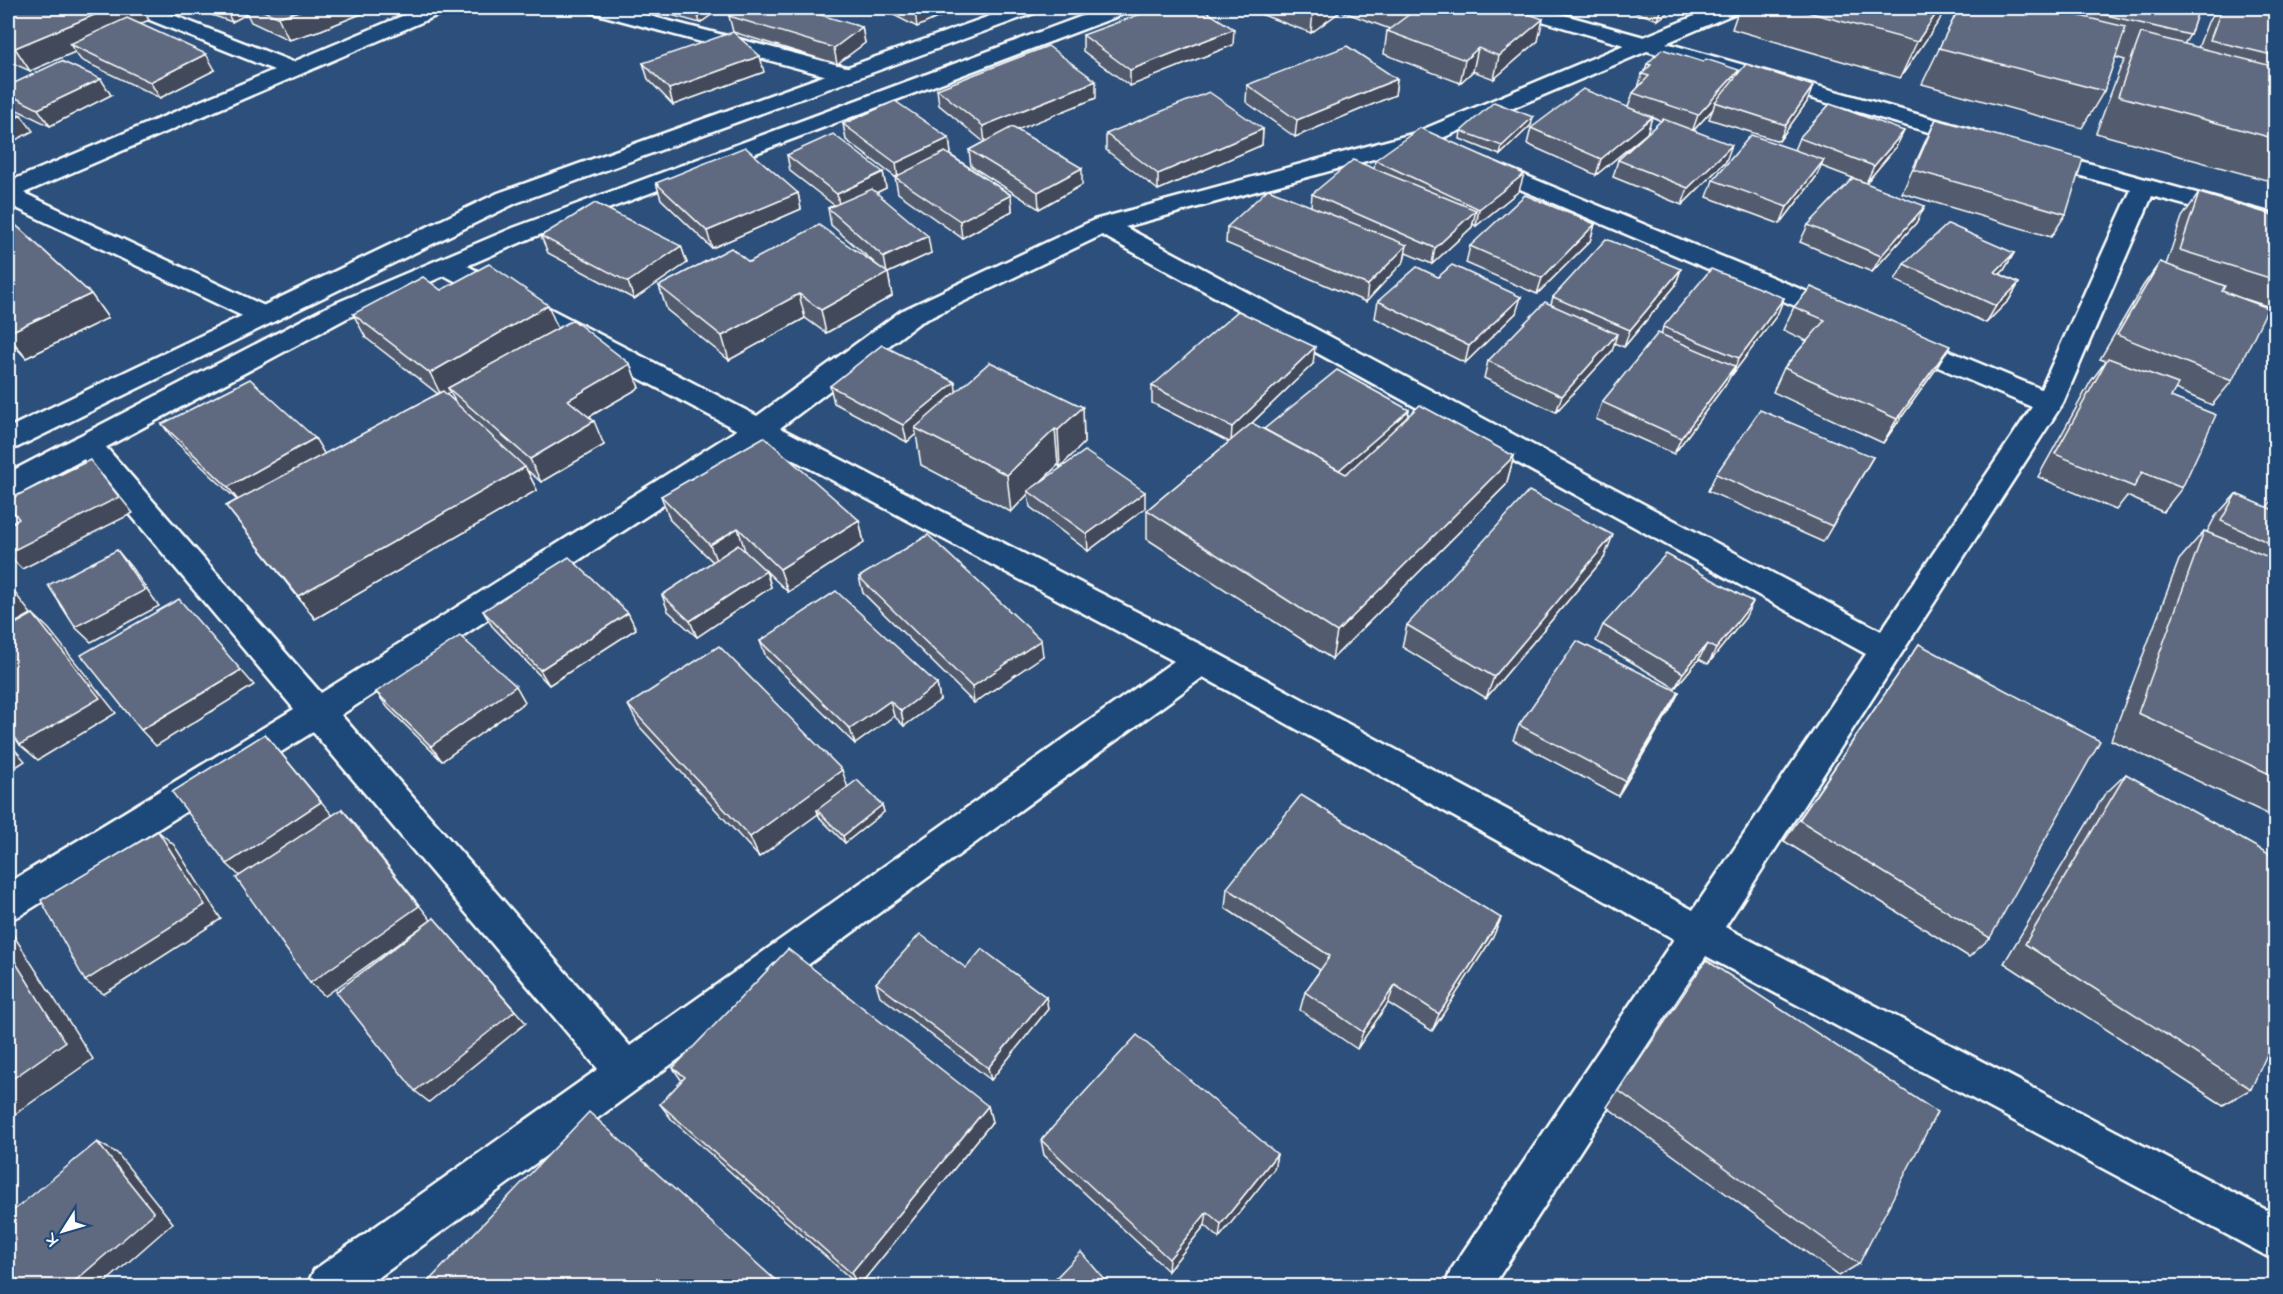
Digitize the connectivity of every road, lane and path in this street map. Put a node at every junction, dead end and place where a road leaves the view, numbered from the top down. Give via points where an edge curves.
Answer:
1 (137, 8) edge
2 (438, 8) edge
3 (597, 8) edge
4 (1030, 8) edge
5 (1122, 8) edge
6 (1518, 8) edge
7 (1731, 8) edge
8 (732, 22) dead end
9 (705, 37) junction
10 (1648, 43) junction
11 (292, 69) junction
12 (846, 74) junction
13 (1420, 138) junction
14 (1998, 145) edge
15 (2020, 151) edge
16 (2144, 187) junction
17 (8, 193) edge
18 (2276, 223) edge
19 (1103, 225) junction
20 (447, 266) junction
21 (264, 316) junction
22 (2049, 403) junction
23 (759, 429) junction
24 (8, 440) edge
25 (87, 444) junction
26 (8, 486) edge
27 (1885, 649) junction
28 (1202, 660) junction
29 (318, 712) junction
30 (8, 903) edge
31 (1698, 932) junction
32 (627, 1073) junction
33 (2276, 1239) edge
34 (330, 1287) edge
35 (1467, 1287) edge

1 - 11 street
2 - 11 street
3 - 9 street
4 - 12 street
5 - 20 street via 522,233
6 - 10 street
7 - 10 street
8 - 9 street
9 - 12 street
10 - 13 street
10 - 14 street
11 - 17 street
12 - 21 street via 507,198
13 - 19 street
13 - 22 street
15 - 16 street
16 - 18 street
16 - 22 street
17 - 21 street
19 - 23 street via 910,317
19 - 27 street
20 - 23 street
20 - 25 street via 338,312
21 - 24 street
22 - 27 street
23 - 28 street
23 - 29 street
25 - 26 street
25 - 29 street
27 - 31 street
28 - 31 street
28 - 32 street
29 - 30 street
29 - 32 street
31 - 33 street
31 - 35 street
32 - 34 street

